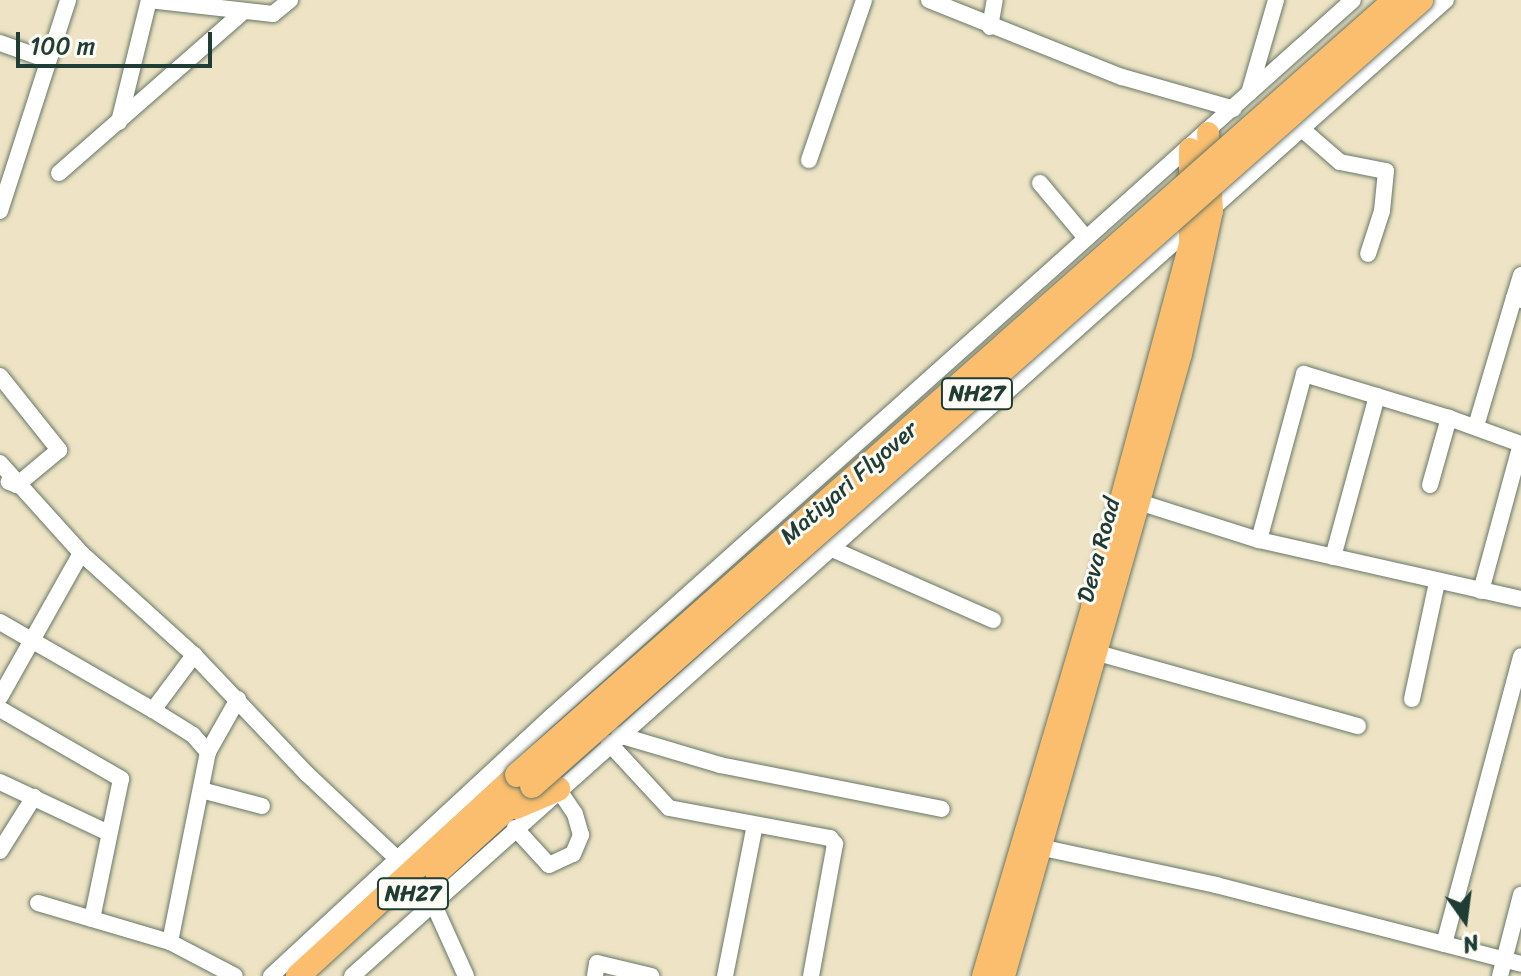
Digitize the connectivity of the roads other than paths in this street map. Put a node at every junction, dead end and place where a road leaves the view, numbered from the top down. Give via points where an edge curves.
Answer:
1 (68, 0) edge
2 (149, 0) edge
3 (290, 0) edge
4 (864, 0) edge
5 (929, 0) edge
6 (995, 0) edge
7 (1276, 0) edge
8 (1353, 0) edge
9 (1395, 0) edge
10 (1421, 0) edge
11 (1446, 0) edge
12 (244, 11) junction
13 (990, 27) junction
14 (0, 43) edge
15 (48, 60) junction
16 (1248, 95) junction
17 (1234, 109) junction
18 (119, 122) junction
19 (1303, 130) junction
20 (1208, 133) junction
21 (1190, 149) junction
22 (809, 160) dead end
23 (59, 173) dead end
24 (1040, 183) dead end
25 (0, 211) edge
26 (1212, 211) junction
27 (1192, 229) junction
28 (1086, 238) junction
29 (1368, 254) dead end
30 (1521, 275) edge
31 (1518, 299) edge
32 (1, 374) edge
33 (1377, 396) junction
34 (1449, 418) junction
35 (1476, 426) junction
36 (1521, 444) edge
37 (0, 463) edge
38 (0, 479) edge
39 (17, 485) junction
40 (1430, 485) dead end
41 (1139, 502) junction
42 (1259, 540) junction
43 (832, 549) junction
44 (81, 553) junction
45 (1333, 557) junction
46 (1437, 582) junction
47 (1481, 591) junction
48 (1521, 599) edge
49 (993, 620) dead end
50 (0, 622) edge
51 (32, 640) junction
52 (1098, 653) junction
53 (194, 655) junction
54 (1521, 656) edge
55 (0, 697) edge
56 (238, 699) junction
57 (1412, 699) dead end
58 (0, 709) edge
59 (153, 710) junction
60 (1358, 726) dead end
61 (614, 739) junction
62 (208, 752) junction
63 (525, 780) junction
64 (0, 782) edge
65 (558, 789) junction
66 (201, 790) junction
67 (34, 797) junction
68 (262, 806) dead end
69 (942, 809) dead end
70 (509, 820) junction
71 (755, 825) junction
72 (109, 833) junction
73 (1044, 848) junction
74 (0, 851) edge
75 (398, 870) junction
76 (1521, 895) edge
77 (38, 903) dead end
78 (433, 903) junction
79 (92, 919) junction
80 (170, 942) junction
81 (1444, 944) junction
82 (1508, 967) edge
83 (235, 976) edge
84 (271, 976) edge
85 (298, 976) edge
86 (323, 976) edge
87 (352, 976) edge
88 (466, 976) edge
89 (595, 976) edge
90 (651, 976) edge
91 (725, 976) edge
92 (811, 976) edge
93 (983, 976) edge
94 (1004, 976) edge

1 - 15 street
2 - 12 street
2 - 18 street
3 - 12 street via 273,14
4 - 22 street
5 - 13 street
6 - 13 street
7 - 16 street
8 - 16 street
9 - 63 highway, Matiyari Flyover / NH27, bridge
10 - 63 highway, Matiyari Flyover / NH27, bridge
11 - 19 street
12 - 18 street
13 - 17 street via 1122,77
14 - 15 street
15 - 25 street
16 - 17 street
17 - 20 street
18 - 23 street
19 - 26 street
19 - 29 street via 1340,162 1386,171 1382,211
20 - 21 street
20 - 26 main road, Deva Road
21 - 27 main road, Deva Road
21 - 28 street
24 - 28 street
26 - 27 street
26 - 41 main road, Deva Road via 1181,354
27 - 43 street
27 - 93 main road, Deva Road via 1092,607
28 - 75 street
30 - 31 street
31 - 35 street
32 - 39 street via 59,450
33 - 34 street
33 - 42 street via 1304,374
33 - 45 street
34 - 35 street
34 - 40 street
35 - 36 street
36 - 47 street
37 - 39 street
38 - 39 street
39 - 44 street
41 - 42 street
41 - 52 main road, Deva Road
42 - 45 street
43 - 49 street
43 - 61 street
44 - 51 street
44 - 53 street
45 - 46 street
46 - 47 street
46 - 57 street
47 - 48 street
50 - 51 street
51 - 55 street
51 - 59 street
52 - 60 street
52 - 73 main road, Deva Road
53 - 56 street
53 - 59 street
54 - 81 street
56 - 62 street
56 - 75 street
58 - 72 street via 121,779
59 - 62 street via 193,735
61 - 65 street
61 - 69 street
61 - 71 street via 669,808
62 - 66 street
63 - 70 highway, Matiyari Flyover / NH27
63 - 75 highway, Matiyari Flyover / NH27
64 - 67 street
65 - 70 highway
65 - 70 street via 575,814 581,835 573,854 549,865
66 - 68 street
66 - 80 street
67 - 72 street
67 - 74 street
70 - 78 street
70 - 86 highway, NH27
71 - 91 street
71 - 92 street via 830,838 835,844
72 - 79 street
73 - 81 street via 1216,885
73 - 94 main road, Deva Road
75 - 84 street
75 - 85 highway, NH27 via 375,906
76 - 82 street
77 - 79 street
78 - 87 street
78 - 88 street
79 - 80 street
80 - 83 street
81 - 82 street
89 - 90 street via 597,963

